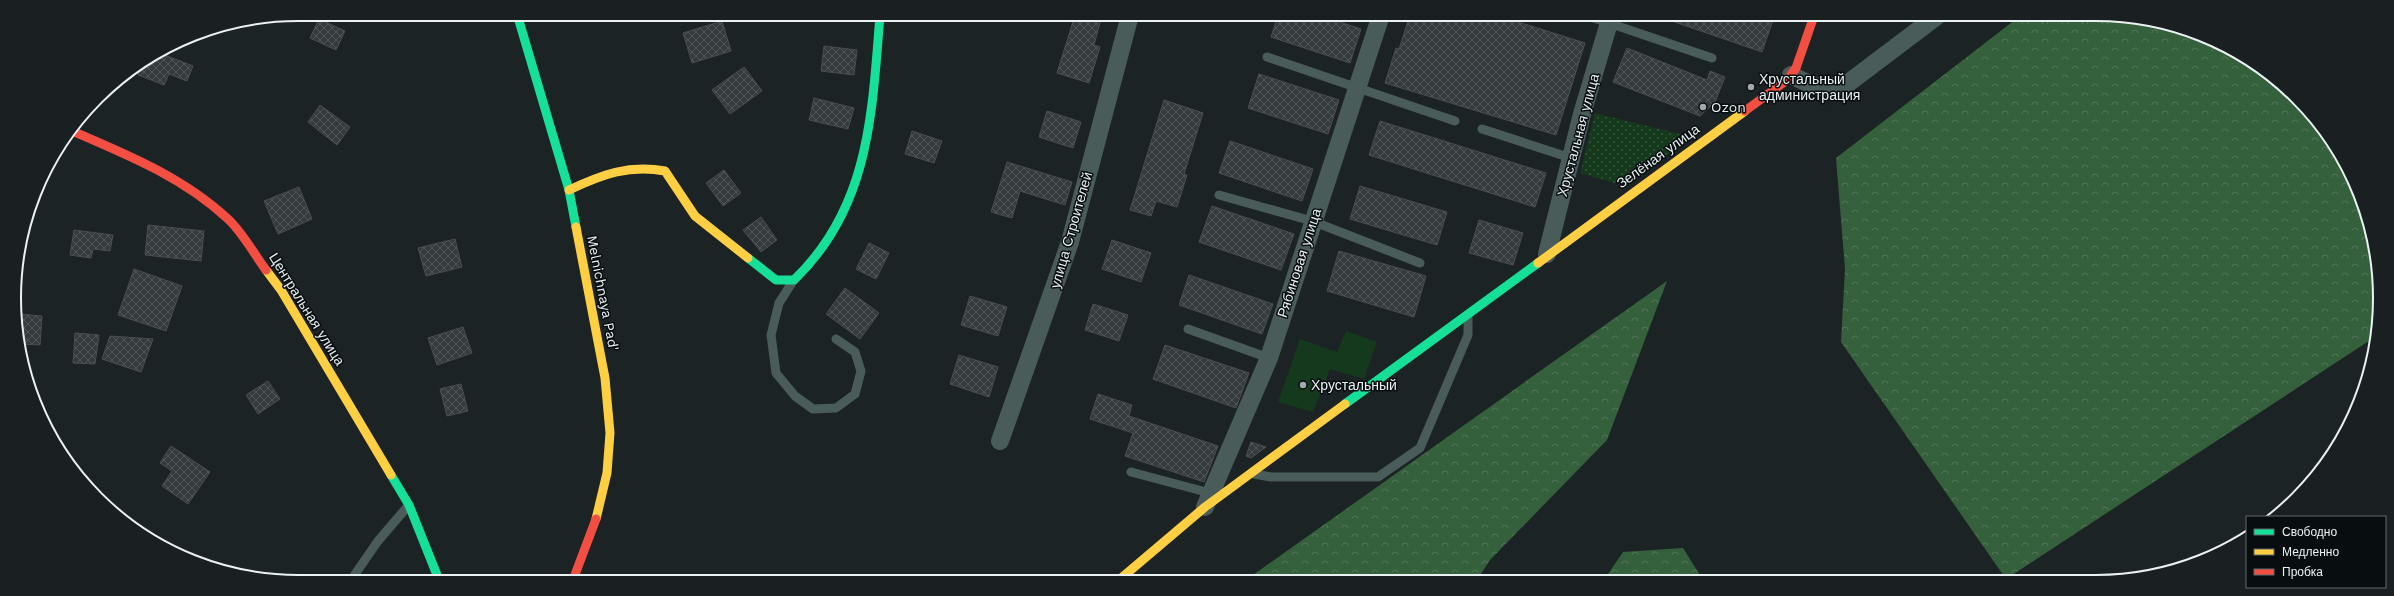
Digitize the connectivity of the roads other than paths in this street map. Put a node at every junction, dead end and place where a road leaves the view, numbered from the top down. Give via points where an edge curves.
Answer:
1 (519, 21) edge
2 (880, 21) edge
3 (1128, 21) edge
4 (1379, 21) edge
5 (1609, 21) edge
6 (1615, 21) edge
7 (1812, 21) edge
8 (1930, 21) edge
9 (1267, 57) dead end
10 (1712, 58) dead end
11 (1791, 75) junction
12 (1358, 89) junction
13 (1455, 121) dead end
14 (1482, 129) dead end
15 (76, 132) edge
16 (1571, 158) junction
17 (569, 190) junction
18 (1219, 195) dead end
19 (1312, 221) junction
20 (1547, 254) junction
21 (1420, 263) dead end
22 (794, 280) junction
23 (1468, 313) junction
24 (1188, 329) dead end
25 (836, 338) dead end
26 (1269, 358) junction
27 (1000, 441) dead end
28 (1131, 472) dead end
29 (1251, 473) junction
30 (1208, 500) junction
31 (409, 505) junction
32 (354, 575) edge
33 (437, 575) edge
34 (575, 575) edge
35 (1125, 575) edge

1 - 17 street, Melnichnaya Pad'
2 - 22 street via 872,115 851,198 821,252
3 - 27 street, улица Строителей via 1070,242
4 - 12 street, Рябиновая улица
5 - 16 street, Хрустальная улица
6 - 10 lane
7 - 11 street, Зелёная улица via 1796,68
8 - 11 street via 1847,84 1829,88 1814,87
9 - 12 lane
11 - 20 street, Зелёная улица
12 - 13 lane
12 - 19 street, Рябиновая улица
14 - 16 lane
15 - 31 street, Центральная улица via 132,157 187,186 229,220 281,290
16 - 20 street, Хрустальная улица
17 - 22 street via 627,168 648,166 665,171 695,216 776,280
17 - 34 street, Melnichnaya Pad' via 604,371 610,433 607,473 595,521
18 - 19 lane
19 - 21 lane
19 - 26 street, Рябиновая улица
20 - 23 street, Зелёная улица
22 - 25 lane via 779,303 771,335 776,373 795,396 813,409 836,408 855,394 861,371 854,352
23 - 29 street, Зелёная улица
23 - 29 lane via 1468,335 1420,448 1378,477 1271,478
24 - 26 lane
26 - 30 street, Рябиновая улица
28 - 30 lane
29 - 30 street, Зелёная улица
30 - 35 street, Зелёная улица
31 - 32 lane via 378,541
31 - 33 street, Центральная улица

